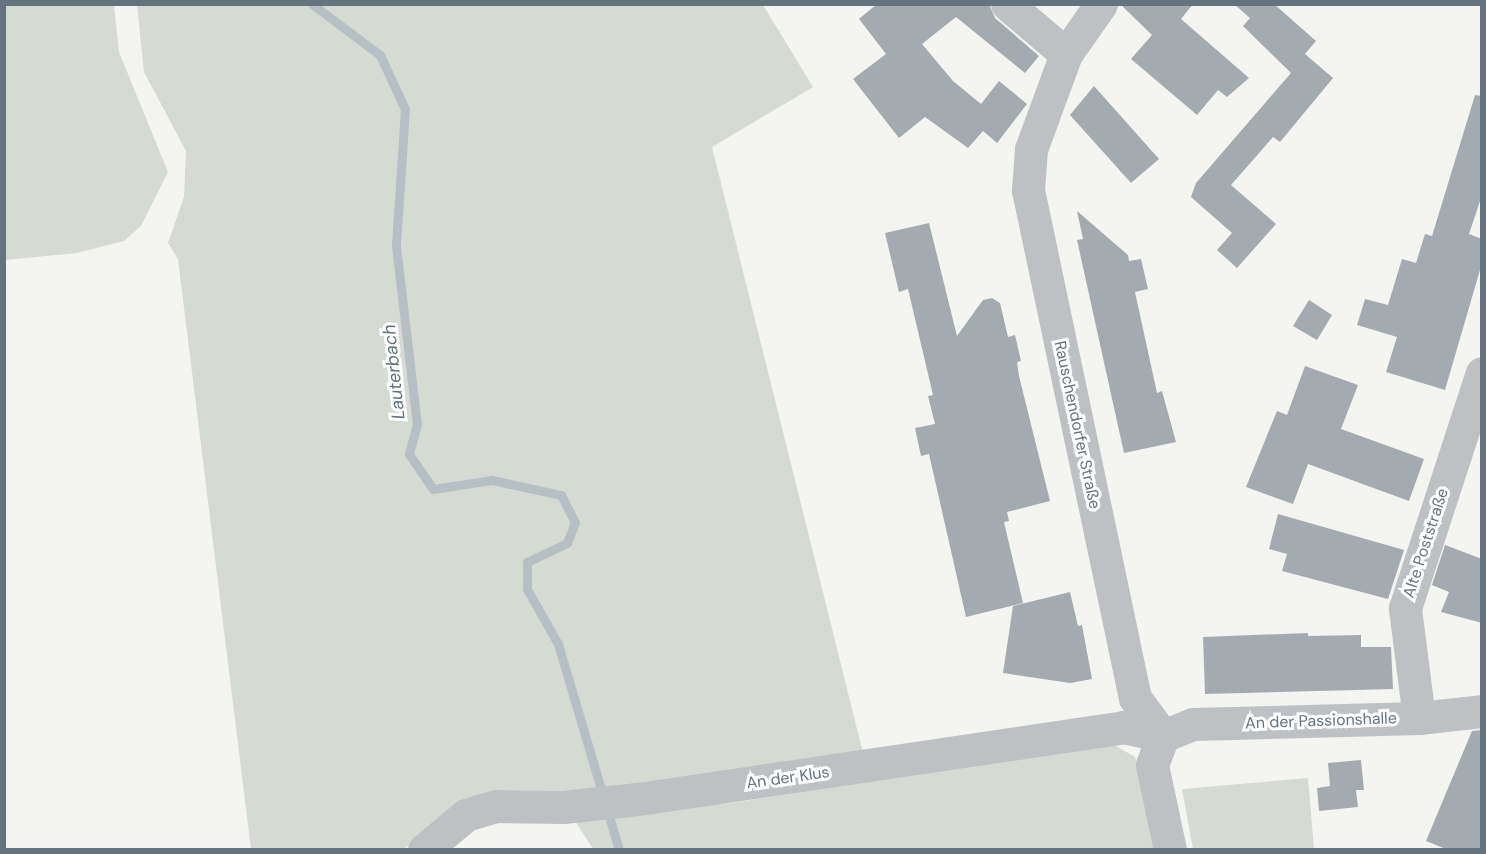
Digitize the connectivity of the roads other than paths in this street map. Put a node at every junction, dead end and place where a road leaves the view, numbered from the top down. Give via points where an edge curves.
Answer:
1 (1007, 4) edge
2 (1101, 4) edge
3 (1066, 54) junction
4 (1482, 373) edge
5 (1482, 711) edge
6 (1419, 718) junction
7 (1163, 736) junction
8 (424, 849) edge
9 (1170, 849) edge

1 - 3 street
2 - 3 street, Rauschendorfer Straße
3 - 7 street, Rauschendorfer Straße via 1031,149 1031,209 1135,698
4 - 6 street, Alte Poststraße via 1405,608
5 - 6 street, An der Passionshalle
6 - 7 street, An der Passionshalle via 1193,724
7 - 8 street, An der Klus via 1123,727 638,799 563,807 524,804 486,809 466,815
7 - 9 street via 1152,765

